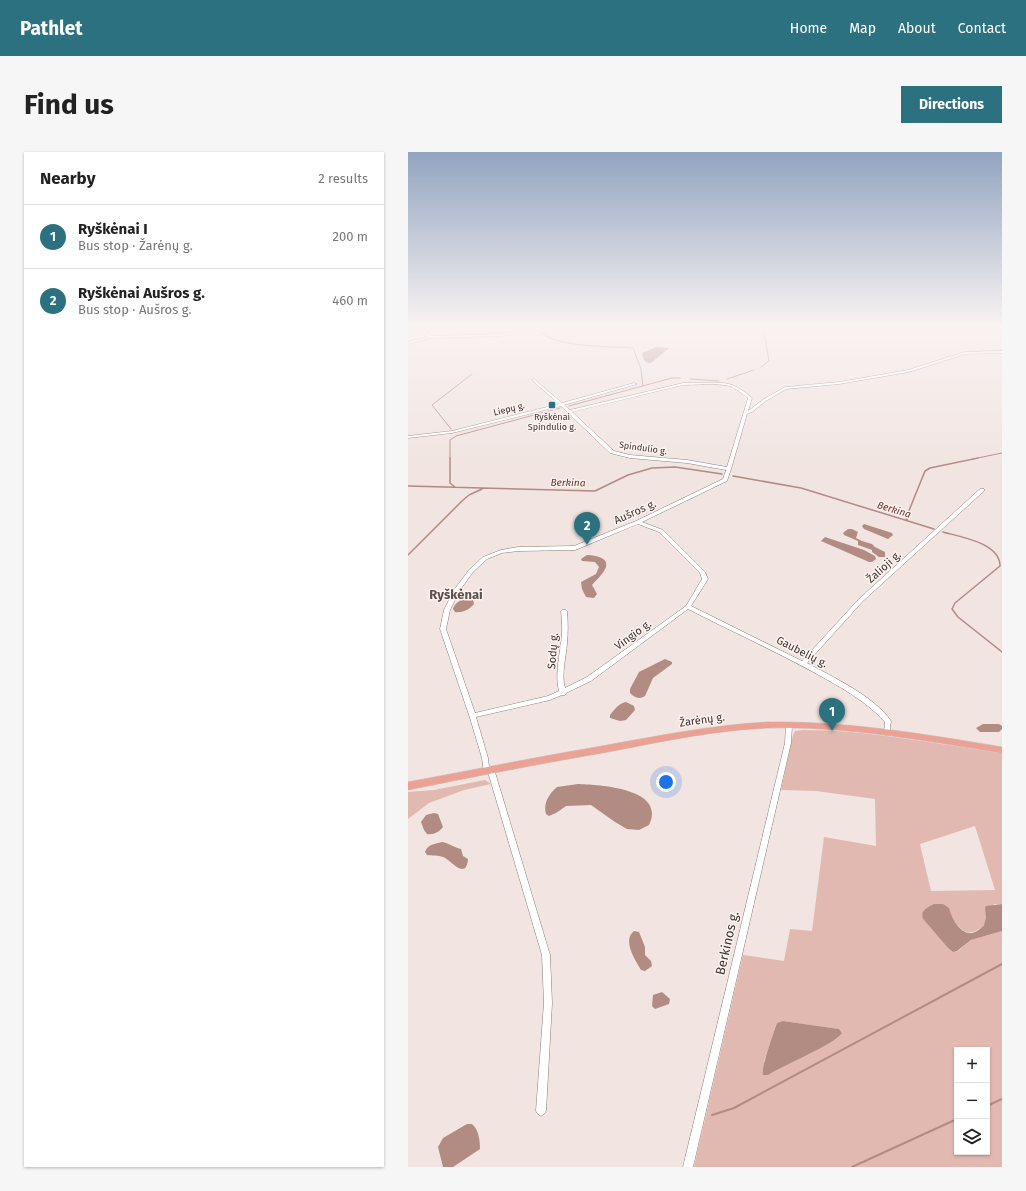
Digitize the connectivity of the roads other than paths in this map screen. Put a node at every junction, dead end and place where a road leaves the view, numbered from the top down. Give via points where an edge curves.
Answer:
1 (895, 373) edge
2 (534, 380) dead end
3 (636, 384) dead end
4 (562, 405) junction
5 (569, 411) junction
6 (746, 413) junction
7 (408, 437) edge
8 (729, 469) junction
9 (982, 490) dead end
10 (638, 522) junction
11 (688, 607) junction
12 (564, 610) dead end
13 (804, 663) junction
14 (563, 693) junction
15 (472, 716) junction
16 (789, 725) junction
17 (887, 733) junction
18 (1002, 750) edge
19 (489, 770) junction
20 (408, 786) edge
21 (541, 1111) dead end
22 (688, 1167) edge

1 - 6 street via 839,383 785,388
2 - 4 street, Spindulio g.
3 - 4 street, Liepų g.
4 - 5 street, Spindulio g.
4 - 7 street, Liepų g. via 452,432
5 - 6 street, Aušros g. via 663,387 724,384 732,386 750,398
5 - 8 street, Spindulio g. via 612,452 695,462
6 - 8 street, Aušros g.
8 - 10 street, Aušros g. via 725,480
9 - 13 street, Žalioji g. via 861,600
10 - 11 street, Vingio g. via 661,531 702,572 705,579
10 - 15 street, Aušros g. via 575,548 518,549 501,552 485,558 471,571 447,610 443,629
11 - 13 street, Gaubelių g.
11 - 14 street, Vingio g. via 589,679
12 - 14 street, Sodų g. via 565,634 560,665
13 - 17 street, Gaubelių g. via 874,706 888,721
14 - 15 street, Vingio g. via 535,703
15 - 19 street, Aušros g.
16 - 17 main road, Žarėnų g. via 839,727
16 - 19 main road, Žarėnų g. via 699,732
16 - 22 street, Berkinos g. via 788,743
17 - 18 main road, Žarėnų g.
19 - 20 main road, Žarėnų g.
19 - 21 street, Aušros g. via 546,955 548,1003

